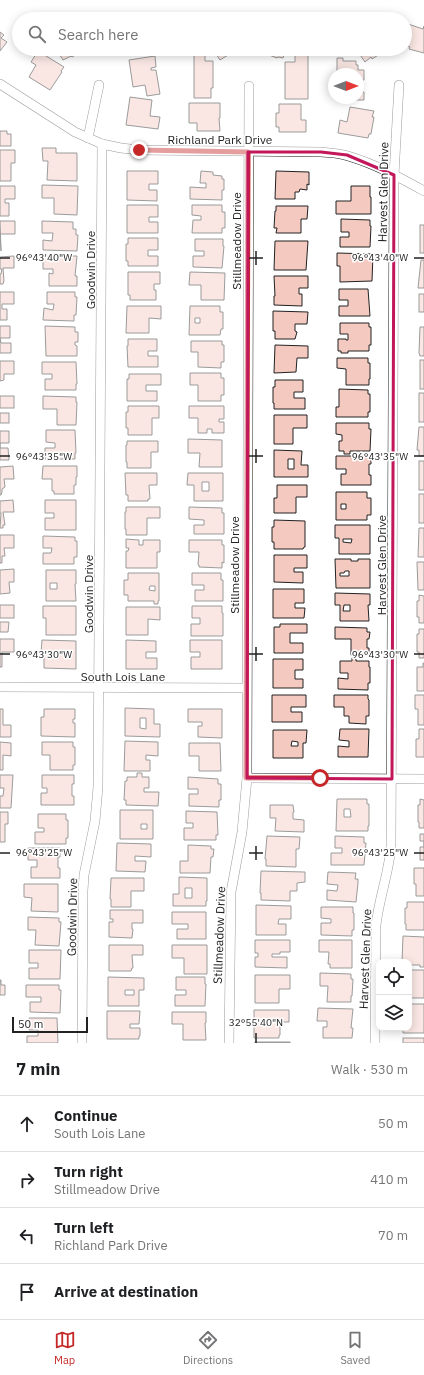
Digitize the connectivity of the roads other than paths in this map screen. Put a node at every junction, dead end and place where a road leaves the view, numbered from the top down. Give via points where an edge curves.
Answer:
1 (0, 84) edge
2 (99, 85) dead end
3 (399, 85) dead end
4 (249, 86) dead end
5 (88, 138) junction
6 (102, 144) junction
7 (248, 152) junction
8 (394, 174) junction
9 (424, 191) edge
10 (0, 688) edge
11 (99, 688) junction
12 (246, 688) junction
13 (246, 778) junction
14 (392, 779) junction
15 (424, 779) edge
16 (82, 1043) edge
17 (229, 1043) edge
18 (375, 1043) edge

1 - 5 street, Richland Park Drive
2 - 5 street
3 - 8 street, Harvest Glen Drive
4 - 7 street, Stillmeadow Drive
5 - 6 street, Richland Park Drive
6 - 7 street, Richland Park Drive via 139,150
6 - 11 street, Goodwin Drive
7 - 8 street, Richland Park Drive via 321,152 347,155
7 - 12 street, Stillmeadow Drive
8 - 9 street, Richland Park Drive
8 - 14 street, Harvest Glen Drive
10 - 11 street, South Lois Lane
11 - 12 street, South Lois Lane
11 - 16 street, Goodwin Drive via 98,787 83,891
12 - 13 street, Stillmeadow Drive
13 - 14 street
13 - 17 street, Stillmeadow Drive via 242,832 231,892
14 - 15 street
14 - 18 street, Harvest Glen Drive via 390,858 376,925

